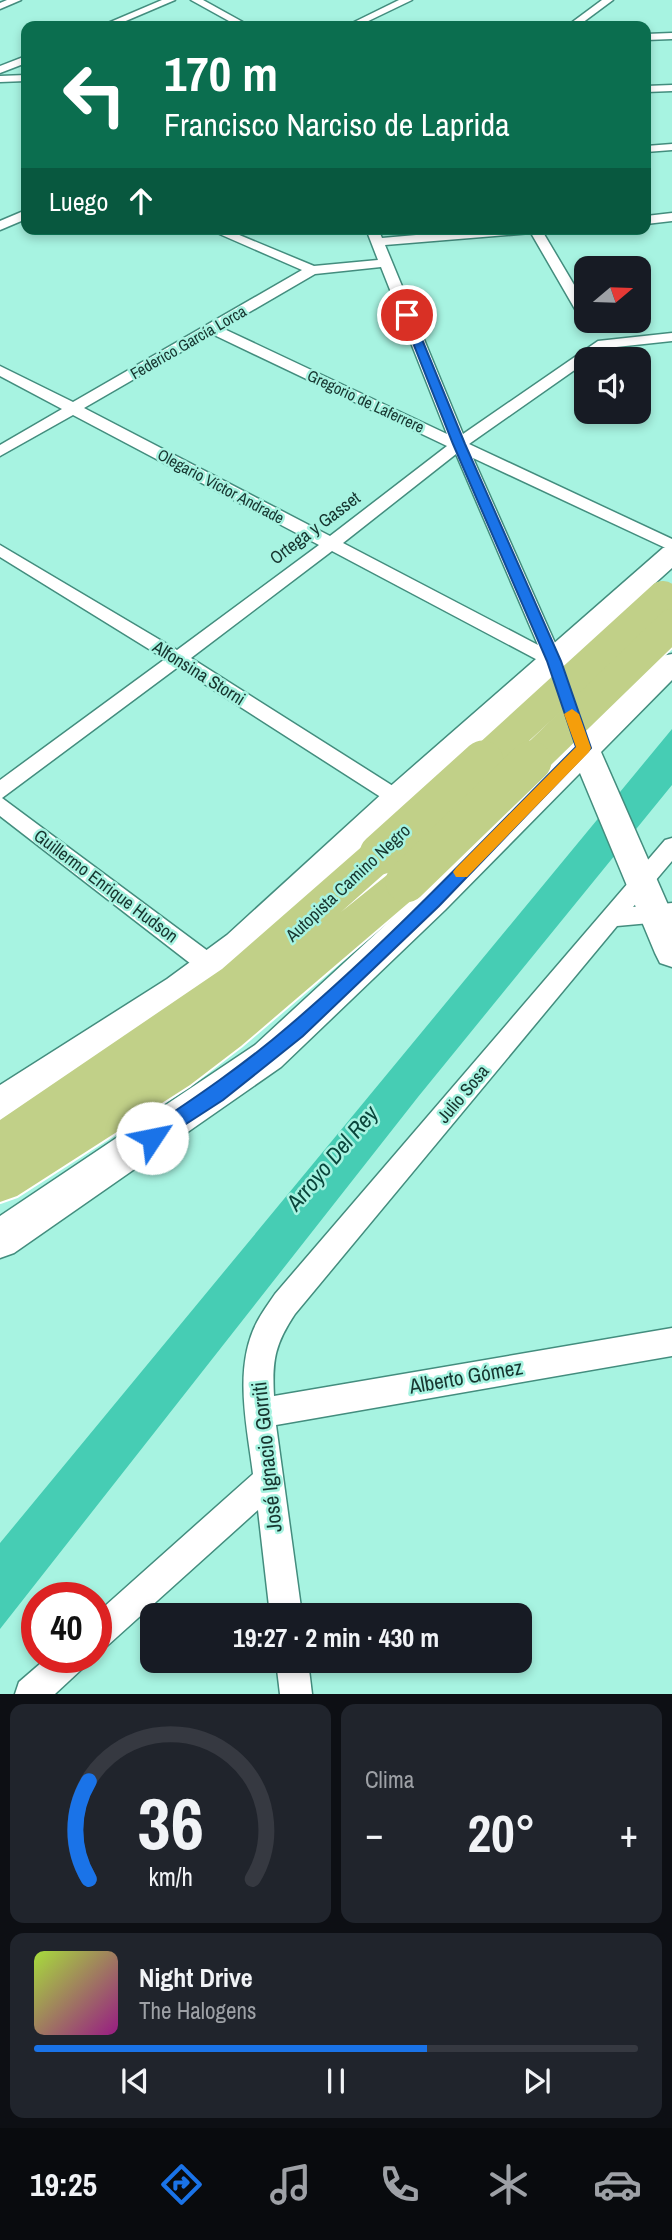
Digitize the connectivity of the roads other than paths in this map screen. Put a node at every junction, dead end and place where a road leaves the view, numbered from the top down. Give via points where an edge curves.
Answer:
1 (16, 0) edge
2 (170, 0) edge
3 (196, 0) edge
4 (407, 0) edge
5 (608, 0) edge
6 (0, 6) edge
7 (118, 21) edge
8 (236, 21) edge
9 (362, 21) edge
10 (579, 21) edge
11 (672, 36) edge
12 (651, 37) edge
13 (21, 61) edge
14 (0, 69) edge
15 (21, 78) edge
16 (0, 79) edge
17 (672, 88) edge
18 (651, 89) edge
19 (672, 147) edge
20 (651, 149) edge
21 (21, 216) edge
22 (672, 218) edge
23 (651, 220) edge
24 (0, 226) edge
25 (228, 235) edge
26 (397, 235) edge
27 (537, 235) edge
28 (374, 236) edge
29 (386, 263) junction
30 (312, 270) junction
31 (574, 296) edge
32 (211, 328) junction
33 (597, 333) edge
34 (672, 337) edge
35 (603, 344) junction
36 (0, 370) edge
37 (73, 408) junction
38 (459, 444) junction
39 (0, 451) edge
40 (331, 544) junction
41 (672, 546) edge
42 (0, 550) edge
43 (672, 554) edge
44 (669, 604) edge
45 (177, 658) junction
46 (554, 661) junction
47 (672, 663) edge
48 (583, 748) junction
49 (0, 792) edge
50 (397, 798) junction
51 (0, 805) edge
52 (672, 846) edge
53 (393, 868) junction
54 (637, 869) junction
55 (664, 913) edge
56 (611, 918) junction
57 (672, 953) edge
58 (212, 967) junction
59 (0, 1105) edge
60 (0, 1146) edge
61 (0, 1180) edge
62 (0, 1239) edge
63 (285, 1304) joint
64 (672, 1342) edge
65 (260, 1413) junction
66 (268, 1481) junction
67 (284, 1603) edge
68 (112, 1621) edge
69 (54, 1673) edge
70 (293, 1673) edge
71 (31, 1694) edge
72 (296, 1694) edge

1 - 6 street
2 - 7 street
3 - 8 street
4 - 9 street
5 - 10 street
11 - 12 street
13 - 14 street
15 - 16 street
17 - 18 street
19 - 20 street
21 - 24 street
22 - 23 street
25 - 30 street
26 - 28 street
27 - 31 street
28 - 29 street
29 - 30 street, Federico García Lorca
29 - 38 street
30 - 32 street, Federico García Lorca
32 - 37 street, Federico García Lorca
32 - 38 street, Gregorio de Laferrere
33 - 35 street
34 - 35 street, Ortega y Gasset
35 - 38 street, Ortega y Gasset
36 - 37 street, Olegario Víctor Andrade
37 - 39 street, Federico García Lorca
37 - 40 street, Olegario Víctor Andrade
38 - 40 street, Ortega y Gasset
38 - 41 street, Gregorio de Laferrere
38 - 46 street
40 - 45 street, Ortega y Gasset
40 - 46 street, Olegario Víctor Andrade
42 - 45 street, Alfonsina Storni
43 - 46 street
44 - 53 highway, Autopista Camino Negro, bridge
45 - 49 street, Ortega y Gasset
45 - 50 street, Alfonsina Storni
46 - 48 street
46 - 50 street
47 - 48 street
48 - 54 street
48 - 62 street via 433,901 268,1056
50 - 58 street
51 - 58 street, Guillermo Enrique Hudson
52 - 54 street, Julio Sosa
53 - 60 highway, Autopista Camino Negro
53 - 61 highway, Autopista Camino Negro via 226,1034
54 - 55 street
54 - 56 street, Julio Sosa
55 - 56 street
55 - 57 street
56 - 63 street, Julio Sosa
58 - 59 street
63 - 65 street, José Ignacio Gorriti via 267,1331 258,1366
64 - 65 street, Alberto Gómez
65 - 66 street, José Ignacio Gorriti
66 - 67 street, José Ignacio Gorriti
66 - 68 street
69 - 71 street
70 - 72 street

